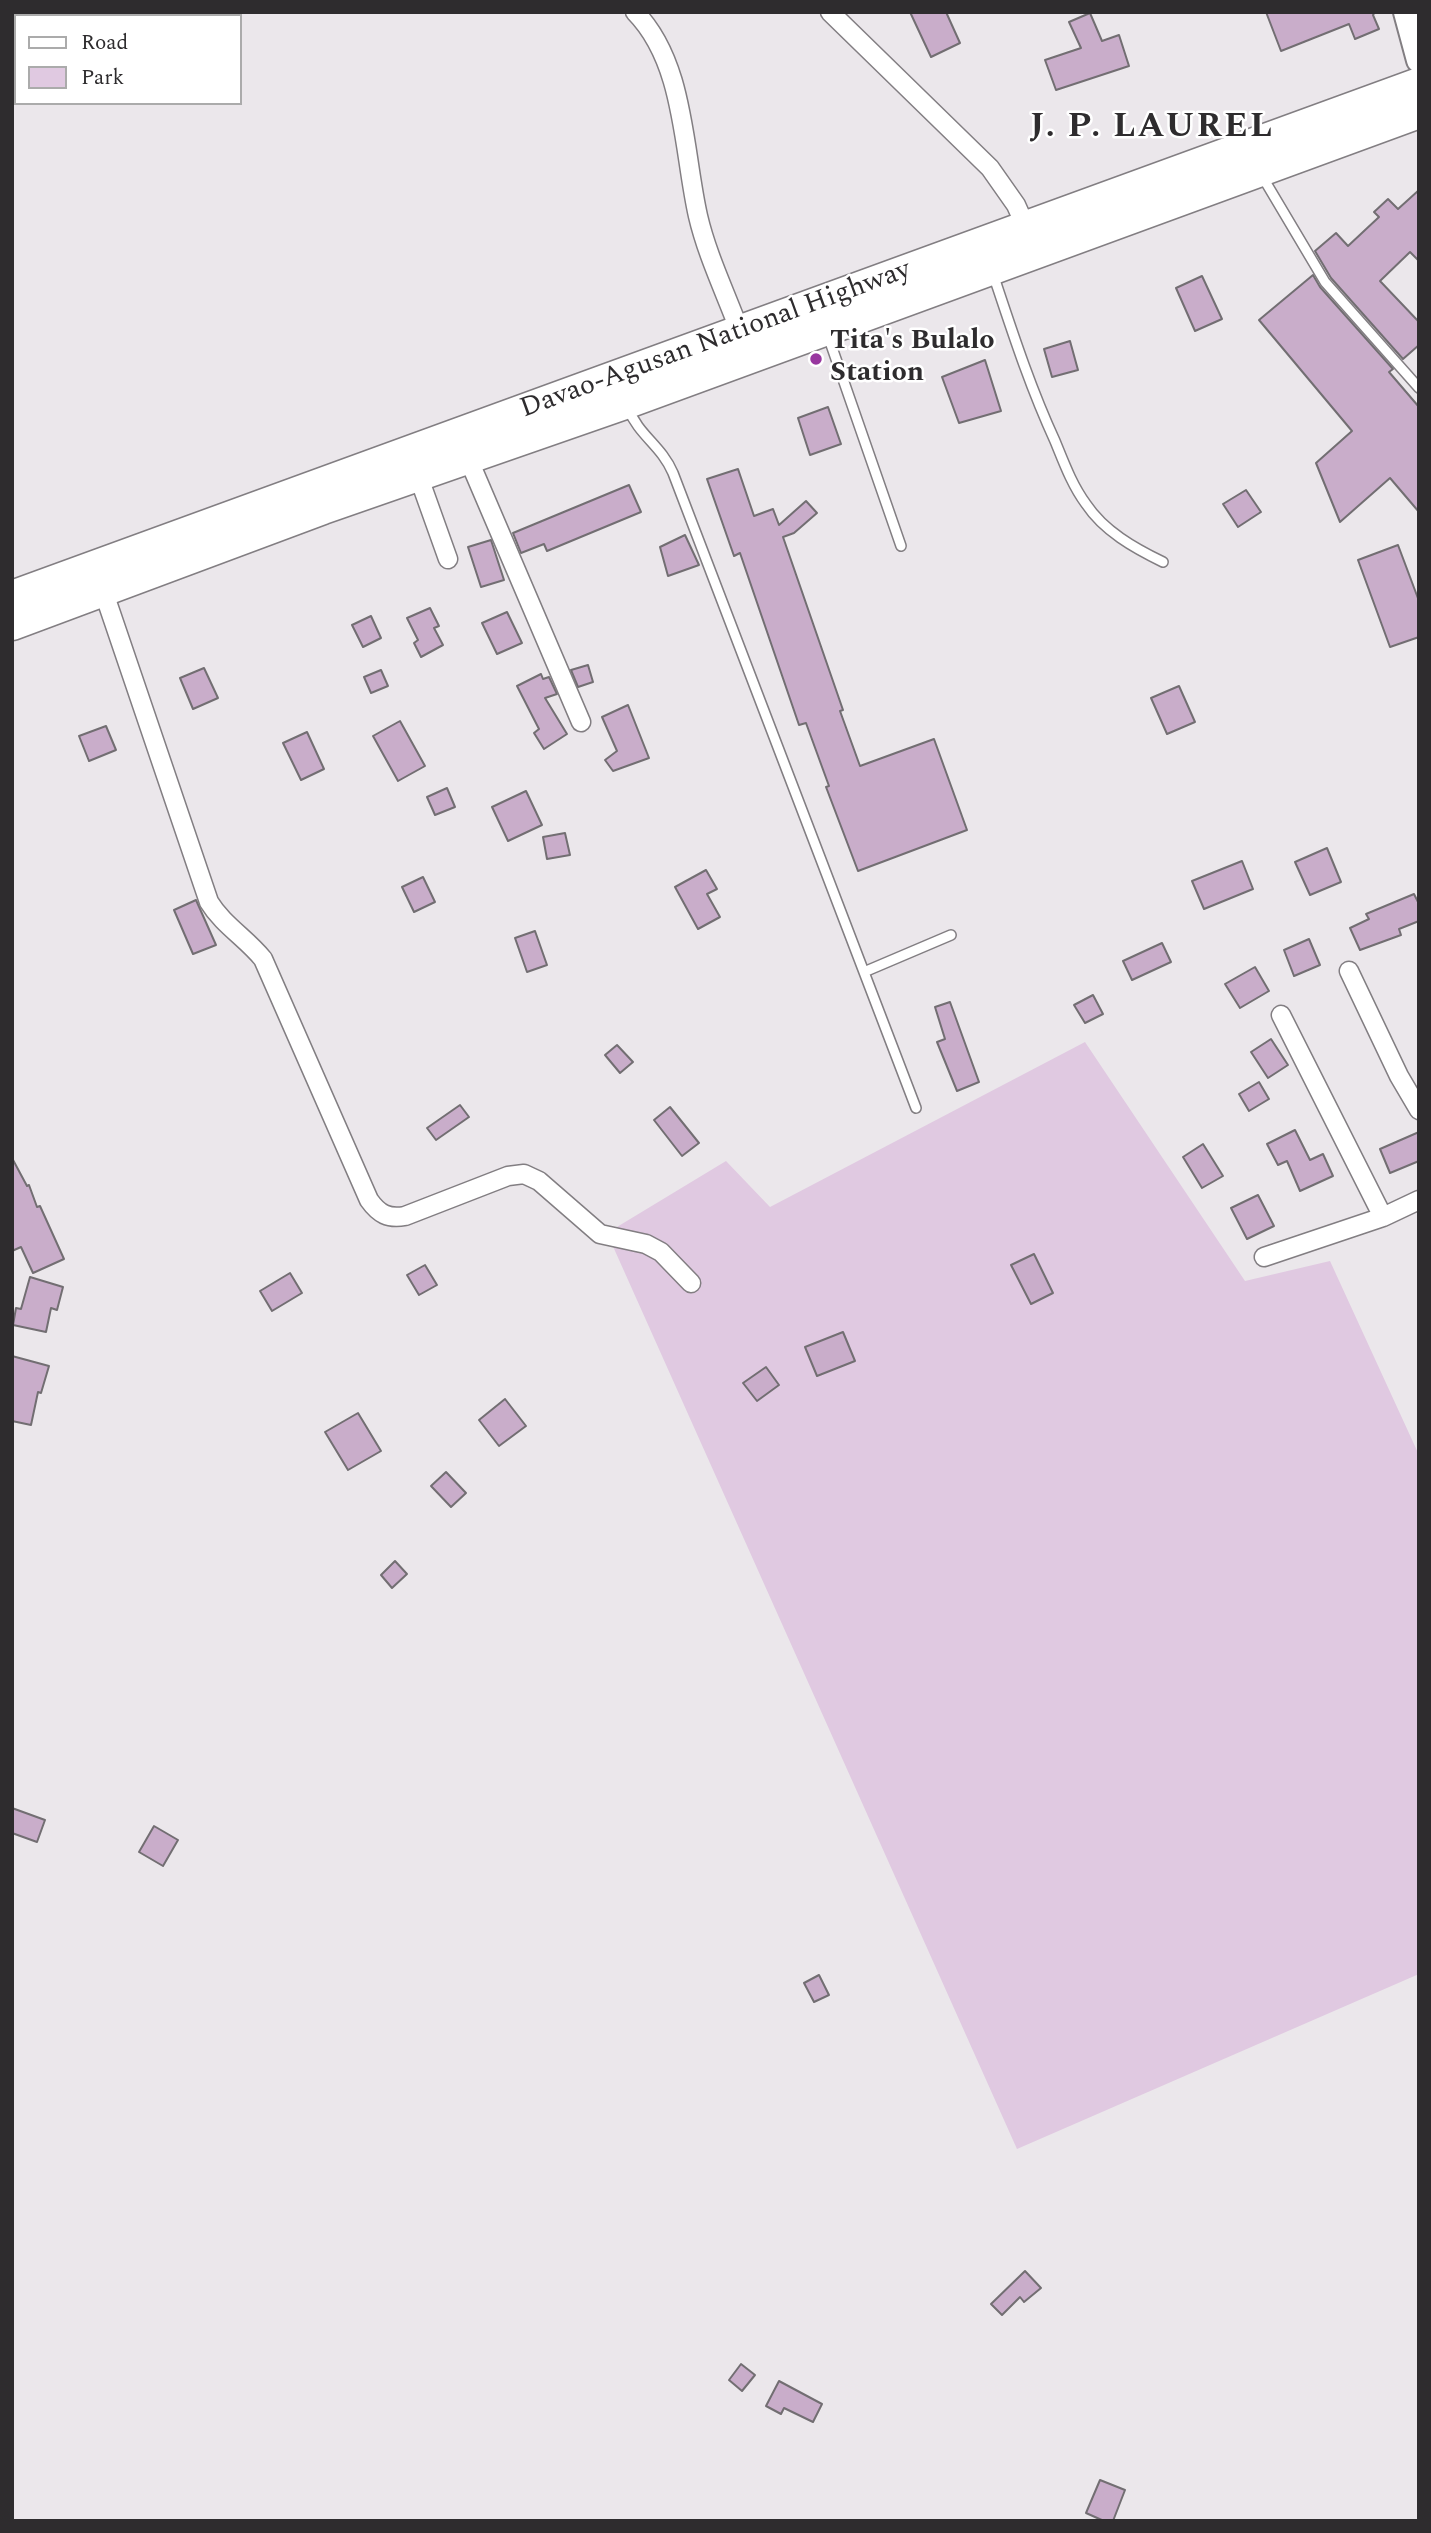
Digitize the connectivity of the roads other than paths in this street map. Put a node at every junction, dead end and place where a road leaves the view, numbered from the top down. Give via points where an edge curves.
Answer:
1 (635, 12) edge
2 (830, 12) edge
3 (1406, 12) edge
4 (1419, 60) edge
5 (1419, 84) edge
6 (1419, 112) edge
7 (1253, 159) junction
8 (1031, 241) junction
9 (991, 269) junction
10 (826, 329) junction
11 (740, 332) junction
12 (1419, 388) edge
13 (621, 390) junction
14 (468, 458) junction
15 (418, 475) junction
16 (901, 546) dead end
17 (448, 559) dead end
18 (1163, 562) dead end
19 (114, 577) junction
20 (12, 597) edge
21 (12, 624) edge
22 (581, 722) dead end
23 (951, 935) dead end
24 (1349, 971) dead end
25 (864, 972) junction
26 (1281, 1015) dead end
27 (916, 1108) dead end
28 (1419, 1110) edge
29 (1419, 1200) edge
30 (1383, 1217) junction
31 (1264, 1257) dead end
32 (691, 1283) dead end

1 - 11 street via 662,52 675,90 698,218
2 - 8 street via 990,168 1016,205
3 - 4 main road
5 - 7 highway, Davao-Agusan National Highway
6 - 7 highway, Davao-Agusan National Highway
7 - 8 highway, Davao-Agusan National Highway
7 - 12 lane via 1325,282
8 - 9 highway, Davao-Agusan National Highway
8 - 11 highway, Davao-Agusan National Highway
9 - 10 highway, Davao-Agusan National Highway
9 - 18 lane via 1034,395 1081,497 1108,529
10 - 13 highway, Davao-Agusan National Highway
10 - 16 lane
11 - 13 highway, Davao-Agusan National Highway
13 - 14 highway, Davao-Agusan National Highway
13 - 19 highway, Davao-Agusan National Highway
13 - 25 lane via 634,423 664,454 673,473
14 - 15 highway, Davao-Agusan National Highway
14 - 22 street
15 - 17 street
15 - 19 highway, Davao-Agusan National Highway
19 - 20 highway, Davao-Agusan National Highway
19 - 21 highway, Davao-Agusan National Highway
19 - 32 street via 209,902 262,959 375,1208 384,1216 405,1216 524,1174 539,1181 600,1234 661,1252
23 - 25 lane
24 - 28 street
25 - 27 lane
26 - 30 street
29 - 30 street
30 - 31 street

